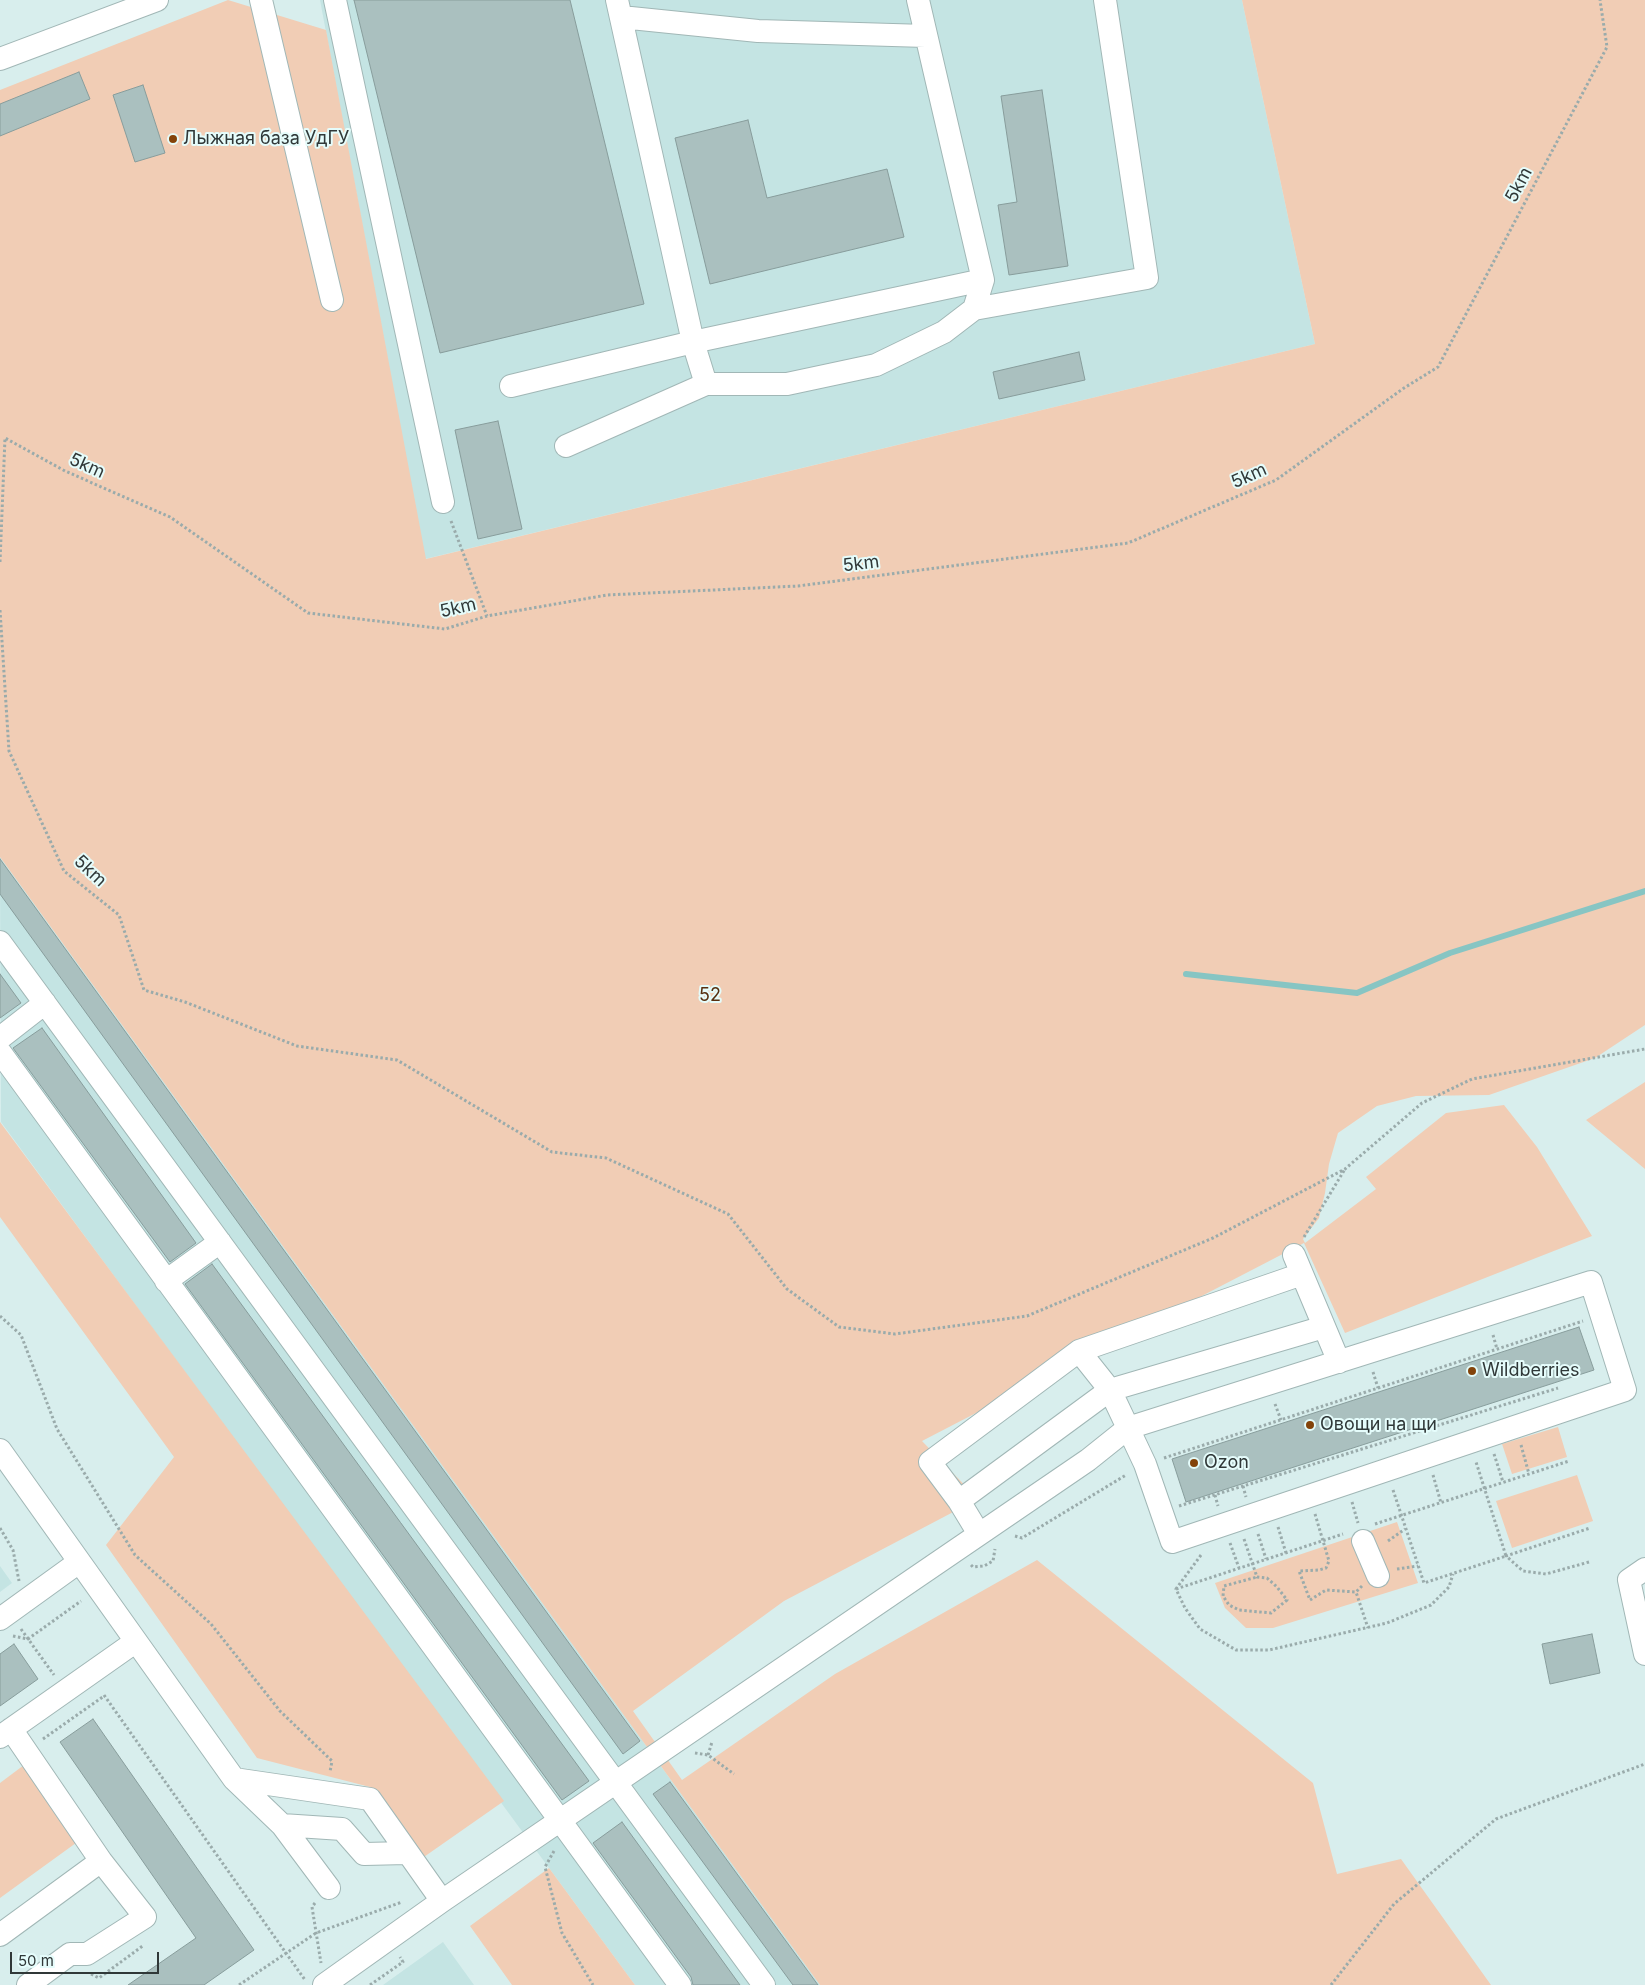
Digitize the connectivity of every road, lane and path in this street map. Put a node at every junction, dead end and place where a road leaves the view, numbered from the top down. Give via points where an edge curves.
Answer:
1 (157, 0) edge
2 (261, 0) edge
3 (335, 0) edge
4 (918, 0) edge
5 (1105, 0) edge
6 (1600, 0) edge
7 (106, 9) edge
8 (619, 9) edge
9 (926, 36) junction
10 (2, 53) edge
11 (983, 280) junction
12 (332, 300) dead end
13 (974, 309) junction
14 (693, 342) junction
15 (706, 384) junction
16 (512, 386) dead end
17 (566, 446) dead end
18 (443, 502) joint
19 (0, 562) edge
20 (0, 610) edge
21 (487, 616) junction
22 (0, 942) edge
23 (45, 1003) junction
24 (0, 1038) edge
25 (1645, 1049) edge
26 (0, 1052) edge
27 (1345, 1169) junction
28 (220, 1242) junction
29 (1298, 1264) junction
30 (166, 1281) junction
31 (1601, 1315) junction
32 (0, 1316) edge
33 (1324, 1327) junction
34 (1493, 1334) dead end
35 (1497, 1349) junction
36 (1079, 1351) junction
37 (1339, 1362) junction
38 (1373, 1372) dead end
39 (1563, 1387) dead end
40 (1378, 1388) junction
41 (1110, 1390) junction
42 (1275, 1404) dead end
43 (1462, 1418) junction
44 (1281, 1420) junction
45 (1266, 1425) dead end
46 (1128, 1428) junction
47 (1470, 1442) junction
48 (1379, 1444) junction
49 (0, 1450) edge
50 (1302, 1468) junction
51 (1386, 1470) junction
52 (1229, 1490) junction
53 (1310, 1496) junction
54 (959, 1502) junction
55 (1179, 1506) dead end
56 (1239, 1519) junction
57 (0, 1528) edge
58 (1590, 1528) dead end
59 (1405, 1529) junction
60 (979, 1534) junction
61 (1363, 1541) dead end
62 (1388, 1541) dead end
63 (1203, 1553) dead end
64 (1506, 1556) junction
65 (79, 1562) junction
66 (1589, 1562) dead end
67 (1418, 1566) junction
68 (1645, 1569) edge
69 (1388, 1573) joint
70 (1453, 1574) junction
71 (1257, 1578) junction
72 (98, 1588) junction
73 (1356, 1592) dead end
74 (10, 1611) edge
75 (28, 1639) junction
76 (136, 1642) junction
77 (1645, 1654) edge
78 (89, 1674) junction
79 (65, 1691) junction
80 (6, 1733) edge
81 (689, 1752) dead end
82 (1645, 1764) edge
83 (734, 1774) dead end
84 (234, 1779) junction
85 (616, 1782) junction
86 (327, 1793) junction
87 (564, 1824) junction
88 (282, 1825) junction
89 (408, 1853) junction
90 (101, 1861) junction
91 (329, 1888) joint
92 (442, 1902) junction
93 (316, 1933) junction
94 (0, 1935) edge
95 (285, 1953) junction
96 (329, 1983) edge
97 (28, 1985) edge
98 (239, 1985) edge
99 (593, 1985) edge
100 (680, 1985) edge
101 (764, 1985) edge
102 (1332, 1985) edge

1 - 7 street
2 - 12 street
3 - 18 street
4 - 9 street
5 - 13 street via 1147,278
6 - 21 path, 5km via 1607,48 1438,367 1276,480 1128,543 798,586 607,595
7 - 10 street
8 - 9 street via 758,31
8 - 14 street
9 - 11 street
11 - 13 street
11 - 14 street
13 - 15 street via 944,332 876,365 788,384
14 - 15 street
14 - 16 street
15 - 17 street
18 - 21 path
19 - 21 path, 5km via 5,438 65,471 170,517 308,613 445,629
20 - 27 path, 5km via 9,751 64,870 119,914 144,990 185,1002 296,1046 397,1060 552,1152 606,1158 728,1214 787,1289 839,1328 895,1334 1027,1316 1214,1238
22 - 23 street
23 - 24 street
23 - 28 street
25 - 27 path via 1472,1079 1422,1103
26 - 30 street
27 - 29 path
28 - 30 street
28 - 85 street
29 - 33 street
29 - 36 street
30 - 87 street
31 - 35 path
31 - 37 street via 1590,1282
31 - 47 street via 1625,1390
32 - 86 path via 21,1335 57,1429 134,1555 211,1624 280,1712 332,1761
33 - 37 street
33 - 41 street
34 - 35 path
35 - 40 path
36 - 41 street
36 - 54 street via 930,1462
37 - 46 street
38 - 40 path
39 - 43 path
40 - 44 path
41 - 46 street
41 - 54 street
42 - 44 path
43 - 47 path
43 - 48 path
44 - 45 path
46 - 56 street via 1145,1464 1172,1542
46 - 60 street via 1088,1460
47 - 51 street
47 - 64 path
48 - 50 path
48 - 51 path
49 - 65 street
50 - 52 path
50 - 53 path
51 - 53 street
51 - 59 path
52 - 55 path
52 - 56 path
53 - 56 street
53 - 73 path via 1329,1561 1326,1568 1320,1570 1299,1571 1310,1600 1326,1590
54 - 60 street
56 - 71 path
57 - 74 path via 13,1550
58 - 64 path
59 - 62 path
59 - 67 path
60 - 85 street
61 - 69 street
63 - 70 path via 1176,1589 1200,1630 1236,1650 1269,1650 1387,1624 1430,1605 1449,1587
64 - 66 path via 1523,1571 1546,1574
64 - 70 path
65 - 72 street
65 - 74 street
67 - 69 path
67 - 70 path via 1424,1583
68 - 77 street via 1629,1580
71 - 71 path via 1224,1586 1223,1596 1229,1605 1239,1610 1271,1613 1287,1600 1267,1578
72 - 75 path
72 - 76 street
74 - 75 path
75 - 79 path
76 - 78 street
76 - 84 street
78 - 79 street
78 - 95 path
79 - 80 street
80 - 90 street
81 - 83 path via 708,1755
82 - 102 path via 1496,1819 1394,1904
84 - 86 street
84 - 88 street
85 - 87 street
85 - 101 street
86 - 89 street via 370,1799
87 - 92 street
87 - 99 path via 545,1867 562,1933
87 - 100 street
88 - 89 street via 342,1829 364,1854
88 - 91 street
89 - 92 street
90 - 94 street
90 - 97 street via 145,1917 87,1954 70,1954
91 - 93 path via 312,1907
92 - 93 path via 411,1899
92 - 96 street
93 - 95 path
93 - 96 path
95 - 96 path
95 - 98 path

